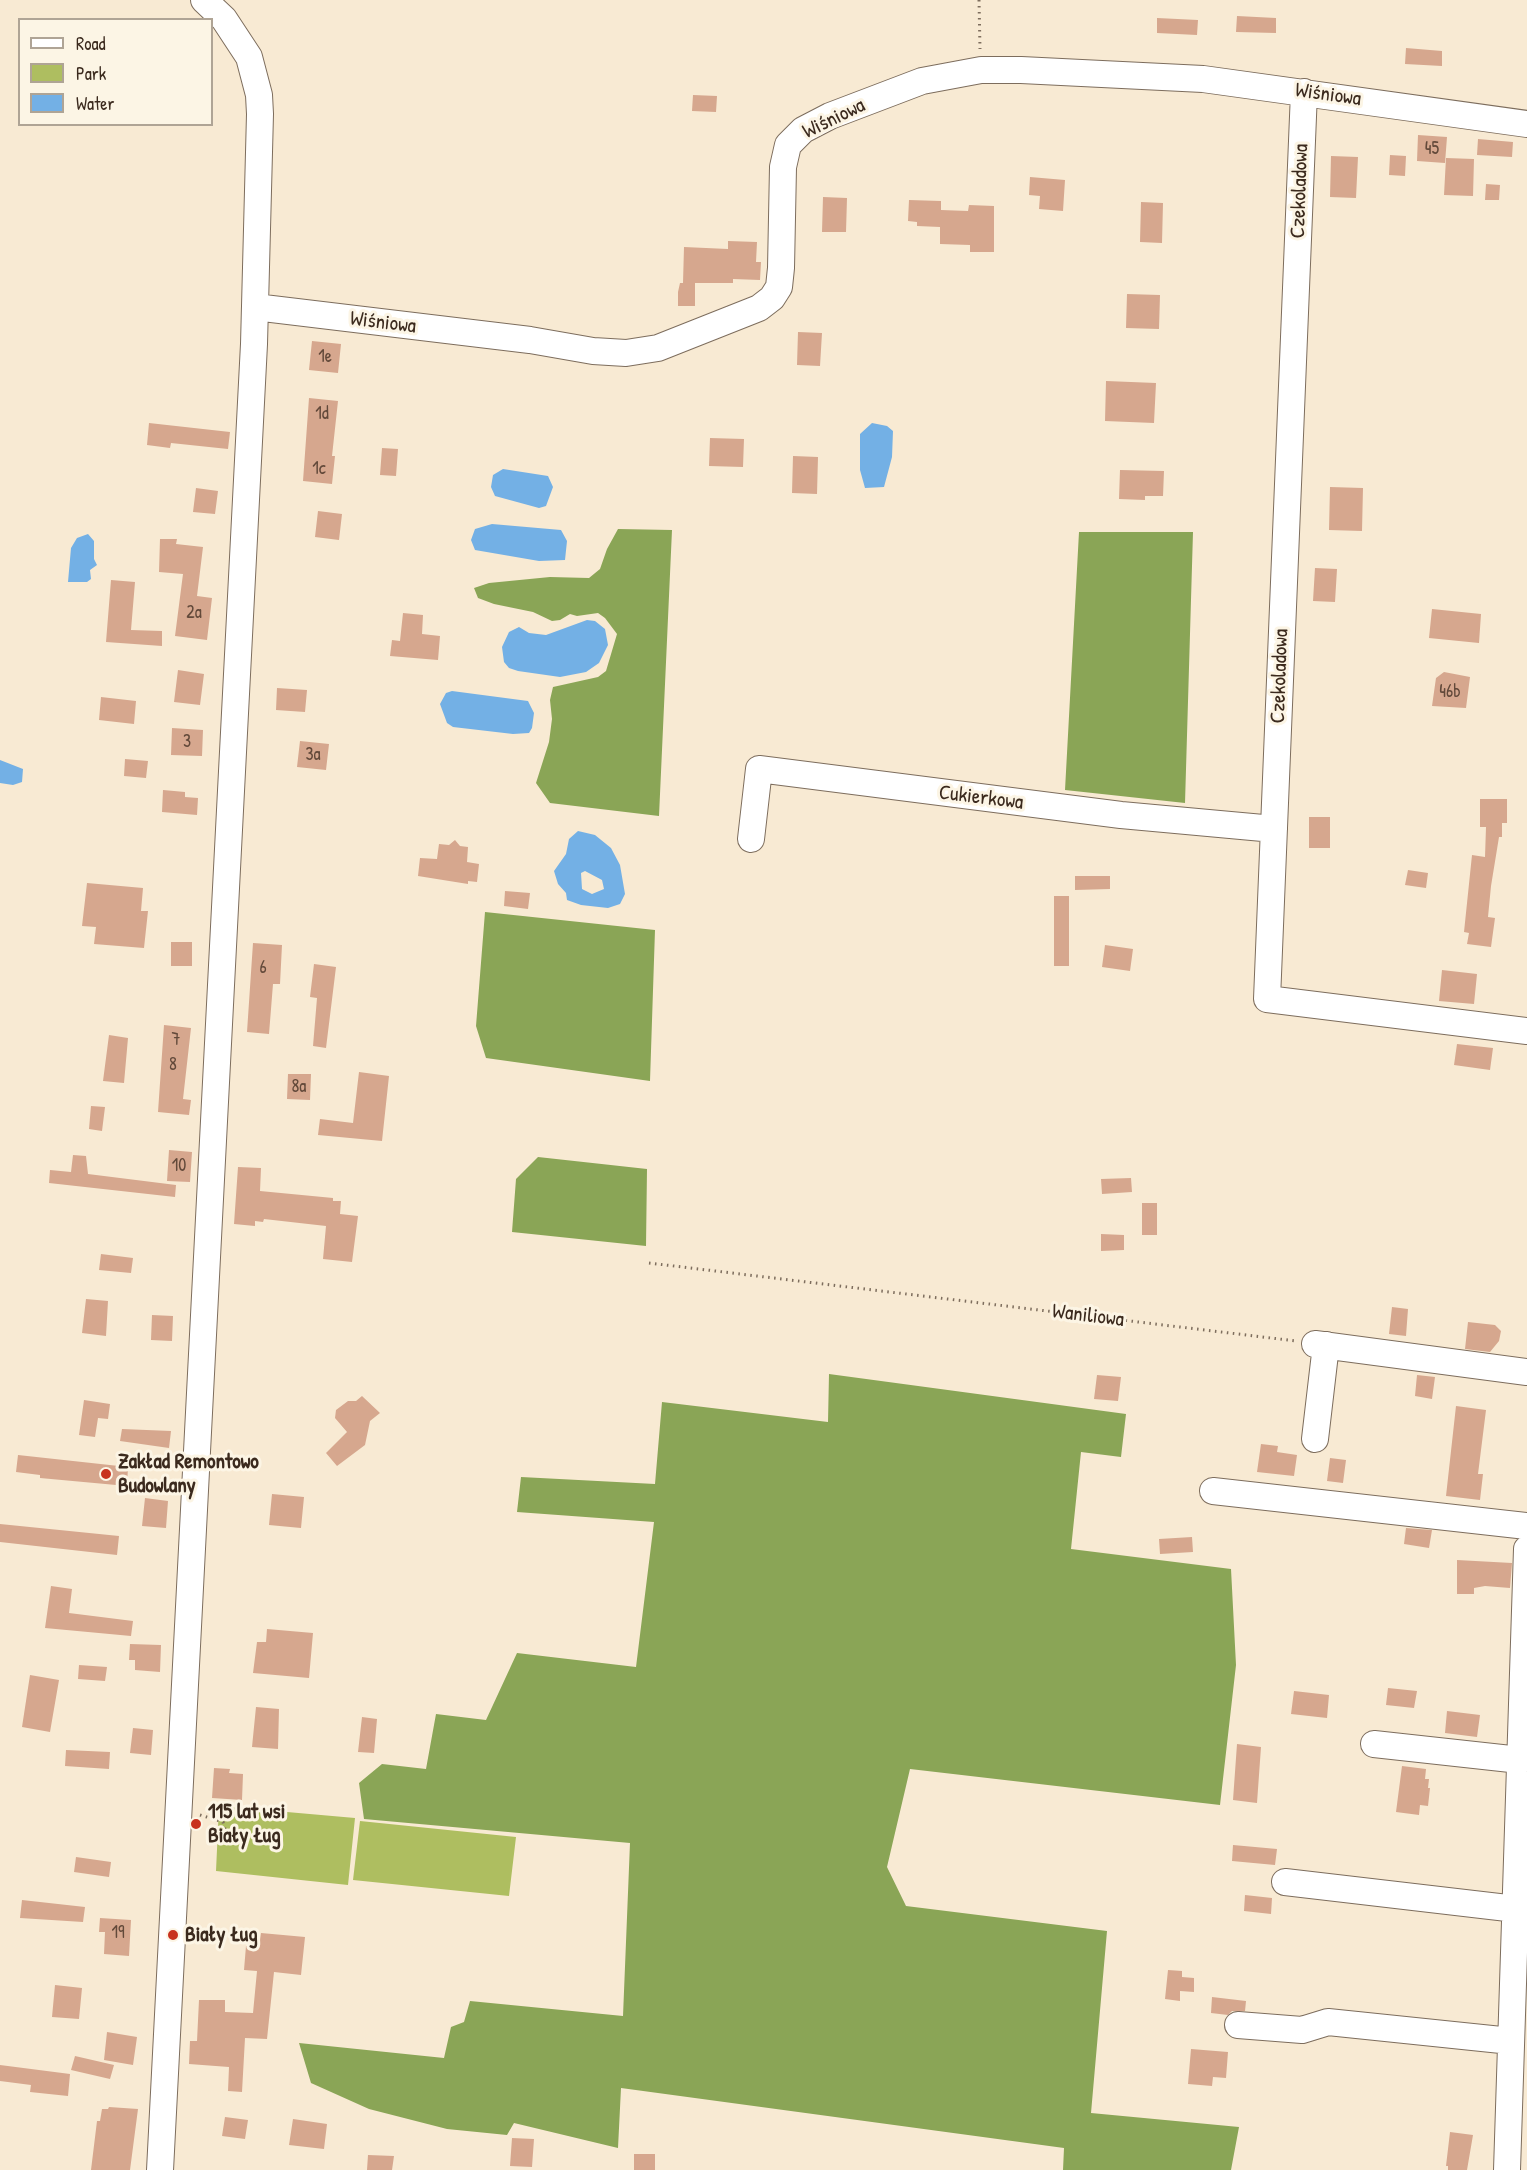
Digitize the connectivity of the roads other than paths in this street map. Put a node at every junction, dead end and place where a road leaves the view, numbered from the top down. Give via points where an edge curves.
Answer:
1 (204, 0) edge
2 (1304, 92) junction
3 (1527, 124) edge
4 (255, 308) junction
5 (1274, 829) junction
6 (752, 839) dead end
7 (1527, 1031) edge
8 (1527, 1372) edge
9 (1315, 1439) dead end
10 (1213, 1491) dead end
11 (1527, 1526) edge
12 (1527, 1549) edge
13 (1374, 1744) dead end
14 (1520, 1760) junction
15 (1285, 1882) dead end
16 (1516, 1909) junction
17 (1238, 2025) dead end
18 (1511, 2041) junction
19 (160, 2170) edge
20 (1507, 2170) edge

1 - 4 street via 238,38 249,57 259,95
2 - 3 street, Wiśniowa
2 - 4 street, Wiśniowa via 1203,79 981,70 922,81 830,116 802,130 788,145 783,167 779,287 772,298 759,308 658,348 626,353 593,351
2 - 5 street, Czekoladowa
4 - 19 street
5 - 6 street, Cukierkowa via 1120,815 759,769
5 - 7 street, Czekoladowa via 1267,999
8 - 9 street via 1321,1344
10 - 11 street
12 - 14 street
13 - 14 street
14 - 16 street
15 - 16 street
16 - 18 street
17 - 18 street via 1302,2030 1328,2022
18 - 20 street

